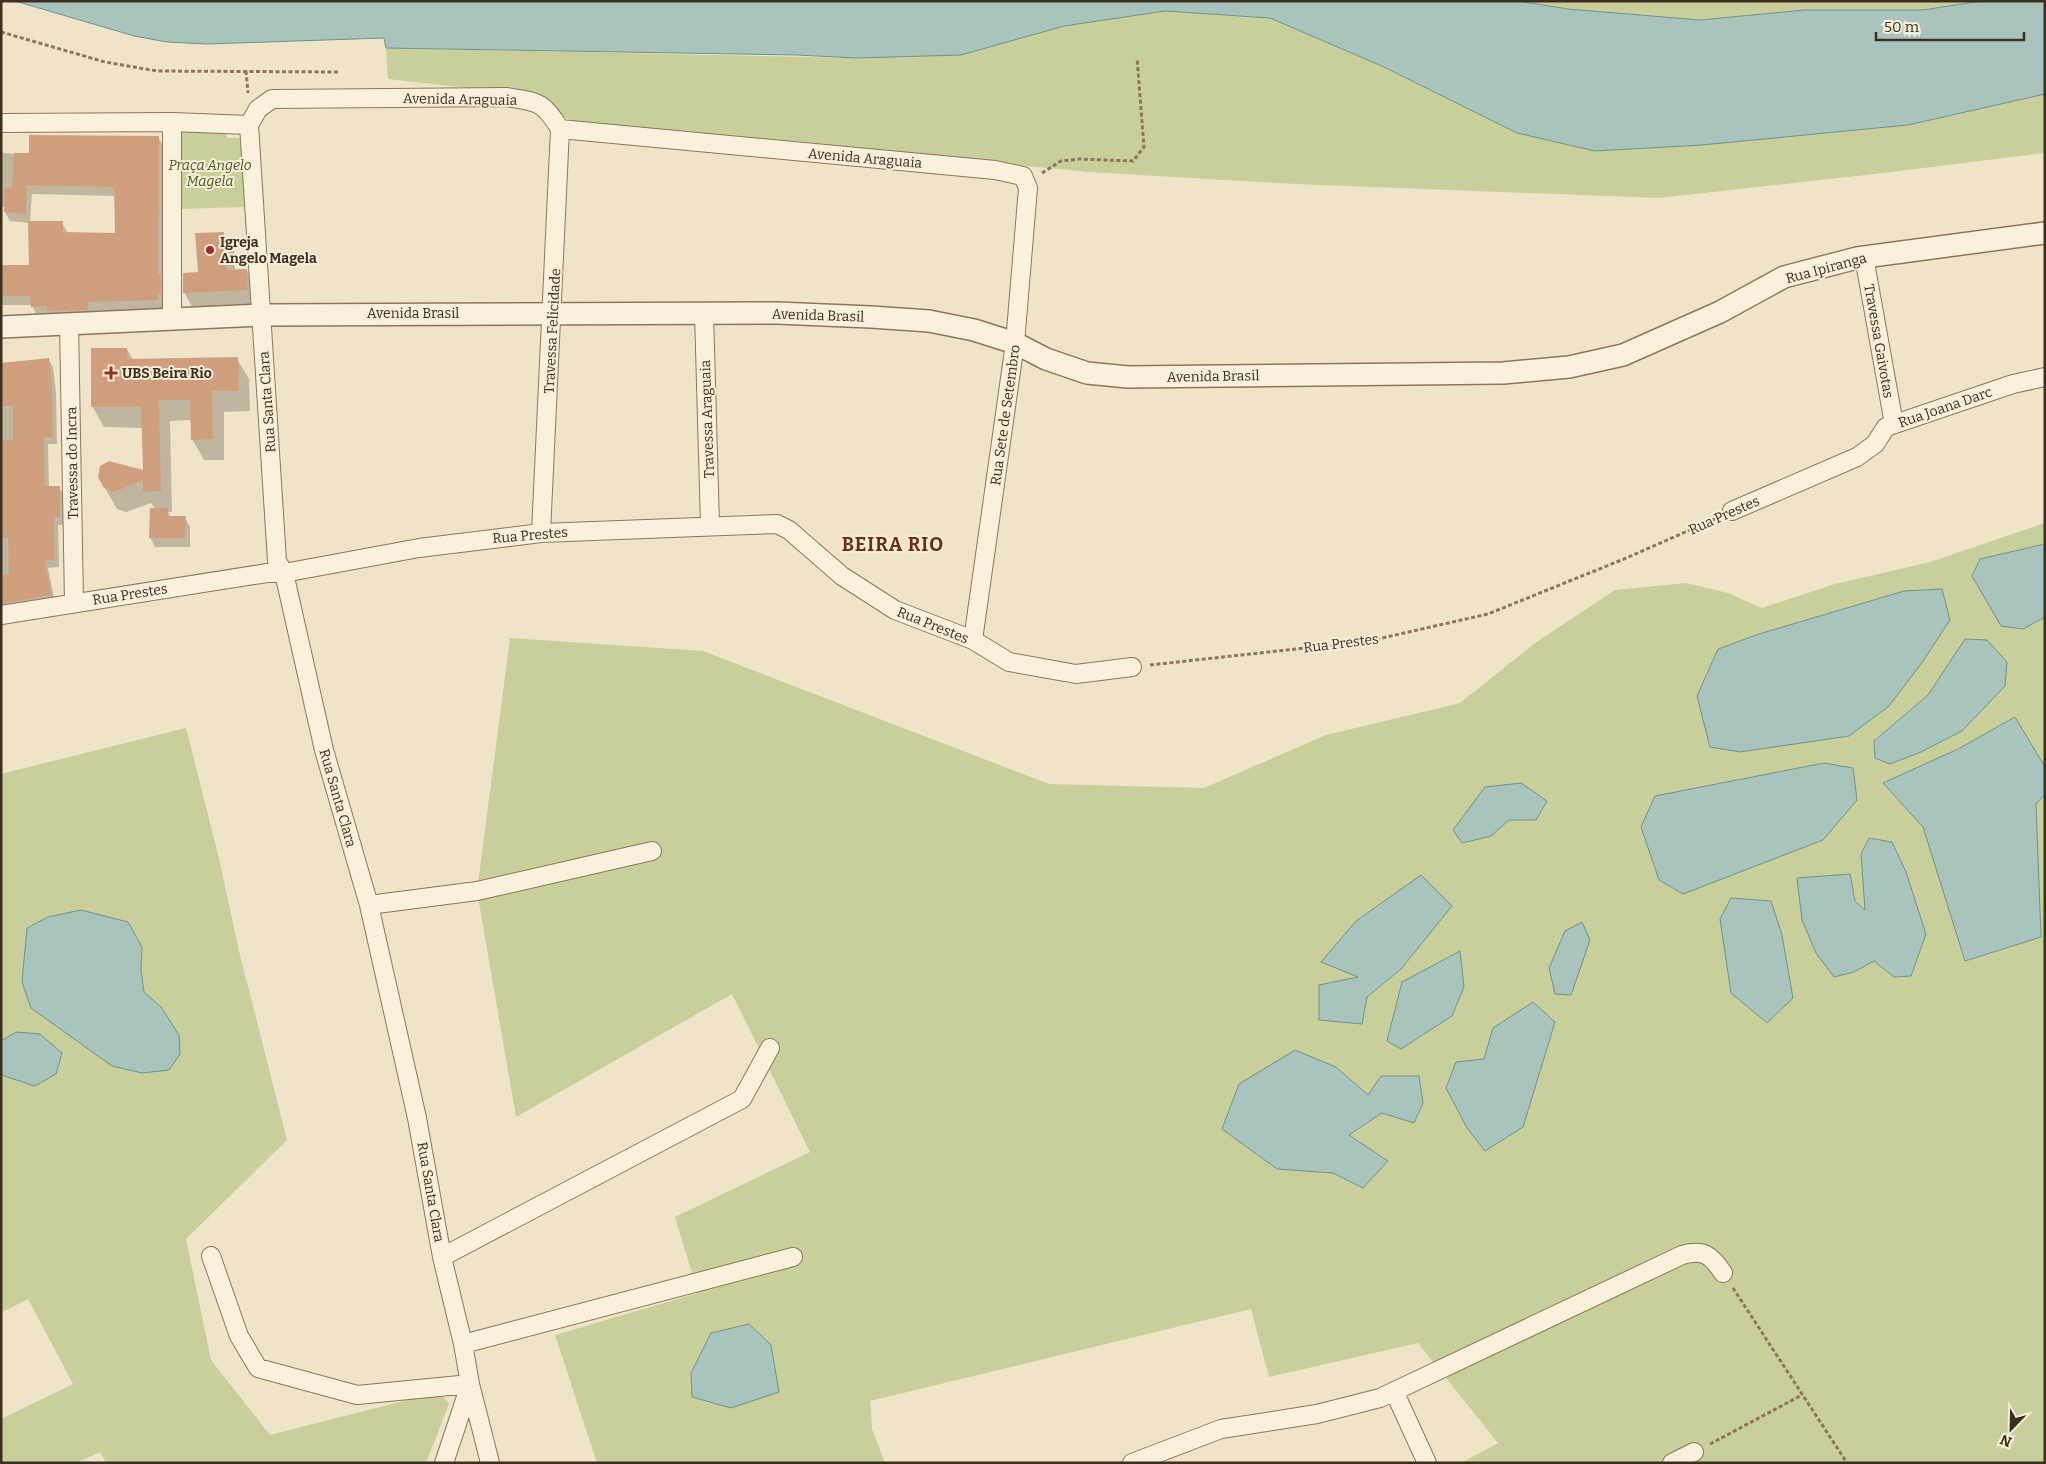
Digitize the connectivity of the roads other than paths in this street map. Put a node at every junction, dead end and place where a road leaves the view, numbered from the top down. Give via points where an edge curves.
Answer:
1 (172, 122) junction
2 (1, 123) edge
3 (250, 125) junction
4 (560, 129) junction
5 (1028, 188) joint
6 (2045, 233) edge
7 (1864, 257) junction
8 (553, 312) junction
9 (704, 313) junction
10 (261, 315) junction
11 (172, 319) junction
12 (70, 324) junction
13 (1, 327) edge
14 (1015, 344) junction
15 (1623, 355) joint
16 (2045, 377) edge
17 (1894, 424) junction
18 (1857, 457) joint
19 (1732, 511) road end
20 (710, 525) junction
21 (541, 533) junction
22 (284, 574) junction
23 (74, 602) junction
24 (1, 615) edge
25 (973, 640) junction
26 (1132, 667) road end
27 (652, 851) dead end
28 (369, 905) junction
29 (770, 1048) dead end
30 (211, 1256) dead end
31 (442, 1257) junction
32 (793, 1257) dead end
33 (1723, 1273) road end
34 (463, 1344) junction
35 (470, 1384) junction
36 (1394, 1391) junction
37 (1694, 1452) road end
38 (444, 1463) edge
39 (490, 1463) edge
40 (1132, 1463) edge
41 (1426, 1463) edge
42 (1672, 1463) edge

1 - 2 street
1 - 3 street
1 - 11 street
3 - 4 street, Avenida Araguaia via 258,109 272,99 506,97 538,102 552,115
3 - 10 street, Rua Santa Clara
4 - 5 street, Avenida Araguaia via 995,170 1023,176
4 - 8 street, Travessa Felicidade
5 - 14 street, Rua Sete de Setembro
6 - 7 street, Rua Ipiranga
7 - 15 street, Rua Ipiranga via 1784,277 1720,312
7 - 17 street, Travessa Gaivotas
8 - 9 street, Avenida Brasil
8 - 10 street, Avenida Brasil
8 - 21 street, Travessa Felicidade
9 - 14 street, Avenida Brasil via 777,313 930,321 974,330
9 - 20 street, Travessa Araguaia
10 - 11 street, Avenida Brasil
10 - 22 street, Rua Santa Clara via 277,560
11 - 12 street, Avenida Brasil
12 - 13 street, Avenida Brasil
12 - 23 street, Travessa do Incra
14 - 15 street, Avenida Brasil via 1087,373 1128,377 1503,374 1569,368
14 - 25 street, Rua Sete de Setembro
16 - 17 street, Rua Joana Darc via 2013,384
17 - 18 street, Rua Joana Darc via 1886,427 1875,444
18 - 19 street, Rua Prestes
20 - 21 street, Rua Prestes
20 - 25 street, Rua Prestes via 777,524 842,576 895,610
21 - 22 street, Rua Prestes via 419,548
22 - 23 street, Rua Prestes via 267,573
22 - 28 street, Rua Santa Clara via 324,750
23 - 24 street, Rua Prestes
25 - 26 street, Rua Prestes via 1009,662 1076,674
27 - 28 street via 477,891
28 - 31 street, Rua Santa Clara via 417,1118
29 - 31 street via 742,1099
30 - 35 street via 239,1336 258,1368 357,1395
31 - 34 street, Rua Santa Clara
32 - 34 street
33 - 36 street via 1713,1258 1705,1254 1697,1251 1682,1255
34 - 35 street, Rua Santa Clara
35 - 38 street
35 - 39 street, Rua Santa Clara
36 - 40 street via 1380,1398 1316,1414 1221,1430
36 - 41 street
37 - 42 street

